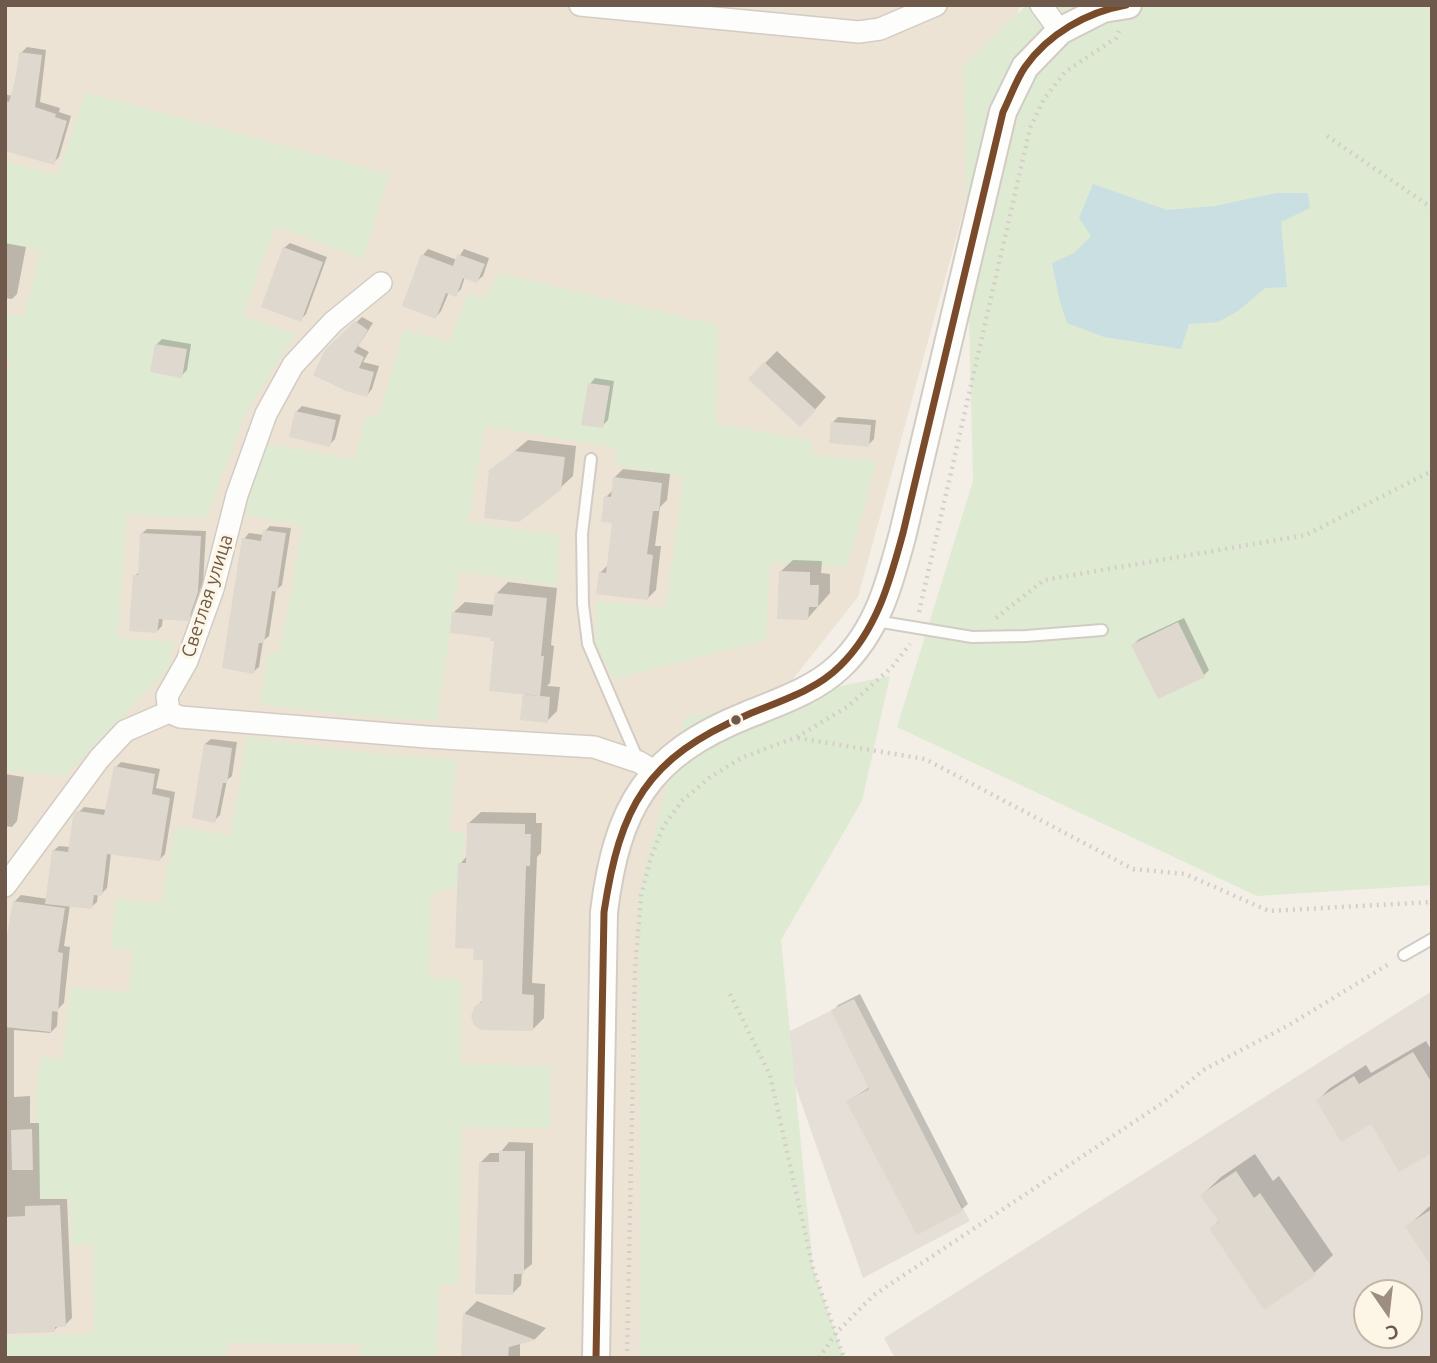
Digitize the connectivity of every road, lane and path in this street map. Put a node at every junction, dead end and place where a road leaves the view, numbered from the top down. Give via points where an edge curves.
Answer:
1 (580, 5) edge
2 (936, 5) edge
3 (1041, 5) edge
4 (1128, 5) edge
5 (1060, 31) junction
6 (1327, 136) dead end
7 (1432, 208) edge
8 (381, 283) dead end
9 (591, 459) dead end
10 (1432, 471) edge
11 (874, 620) junction
12 (1102, 630) dead end
13 (972, 637) junction
14 (169, 712) junction
15 (797, 737) dead end
16 (647, 767) junction
17 (5, 886) edge
18 (1432, 902) edge
19 (1432, 939) edge
20 (1404, 955) joint
21 (730, 994) dead end
22 (836, 1333) junction
23 (596, 1358) edge
24 (819, 1358) edge
25 (844, 1358) edge

1 - 2 street via 859,32 880,29
3 - 5 street
4 - 5 street via 1103,9
5 - 11 street via 1024,67 1003,112 903,533
6 - 7 path
8 - 14 street, Светлая улица via 333,322 293,365 266,414 237,495 213,589 187,661 167,696
9 - 16 lane via 582,534 588,644
10 - 13 path via 1306,535 1044,580
11 - 13 lane
11 - 16 street via 859,646 815,685 703,734
12 - 13 lane
14 - 16 street via 180,717 594,747
14 - 17 street via 125,731
15 - 18 path via 925,759 1133,869 1185,874 1269,911
16 - 23 street via 618,836 604,912
19 - 20 lane
20 - 22 path via 1289,1025 1205,1069 1164,1102 874,1295
21 - 22 path via 770,1075 813,1268
22 - 24 path
22 - 25 path

